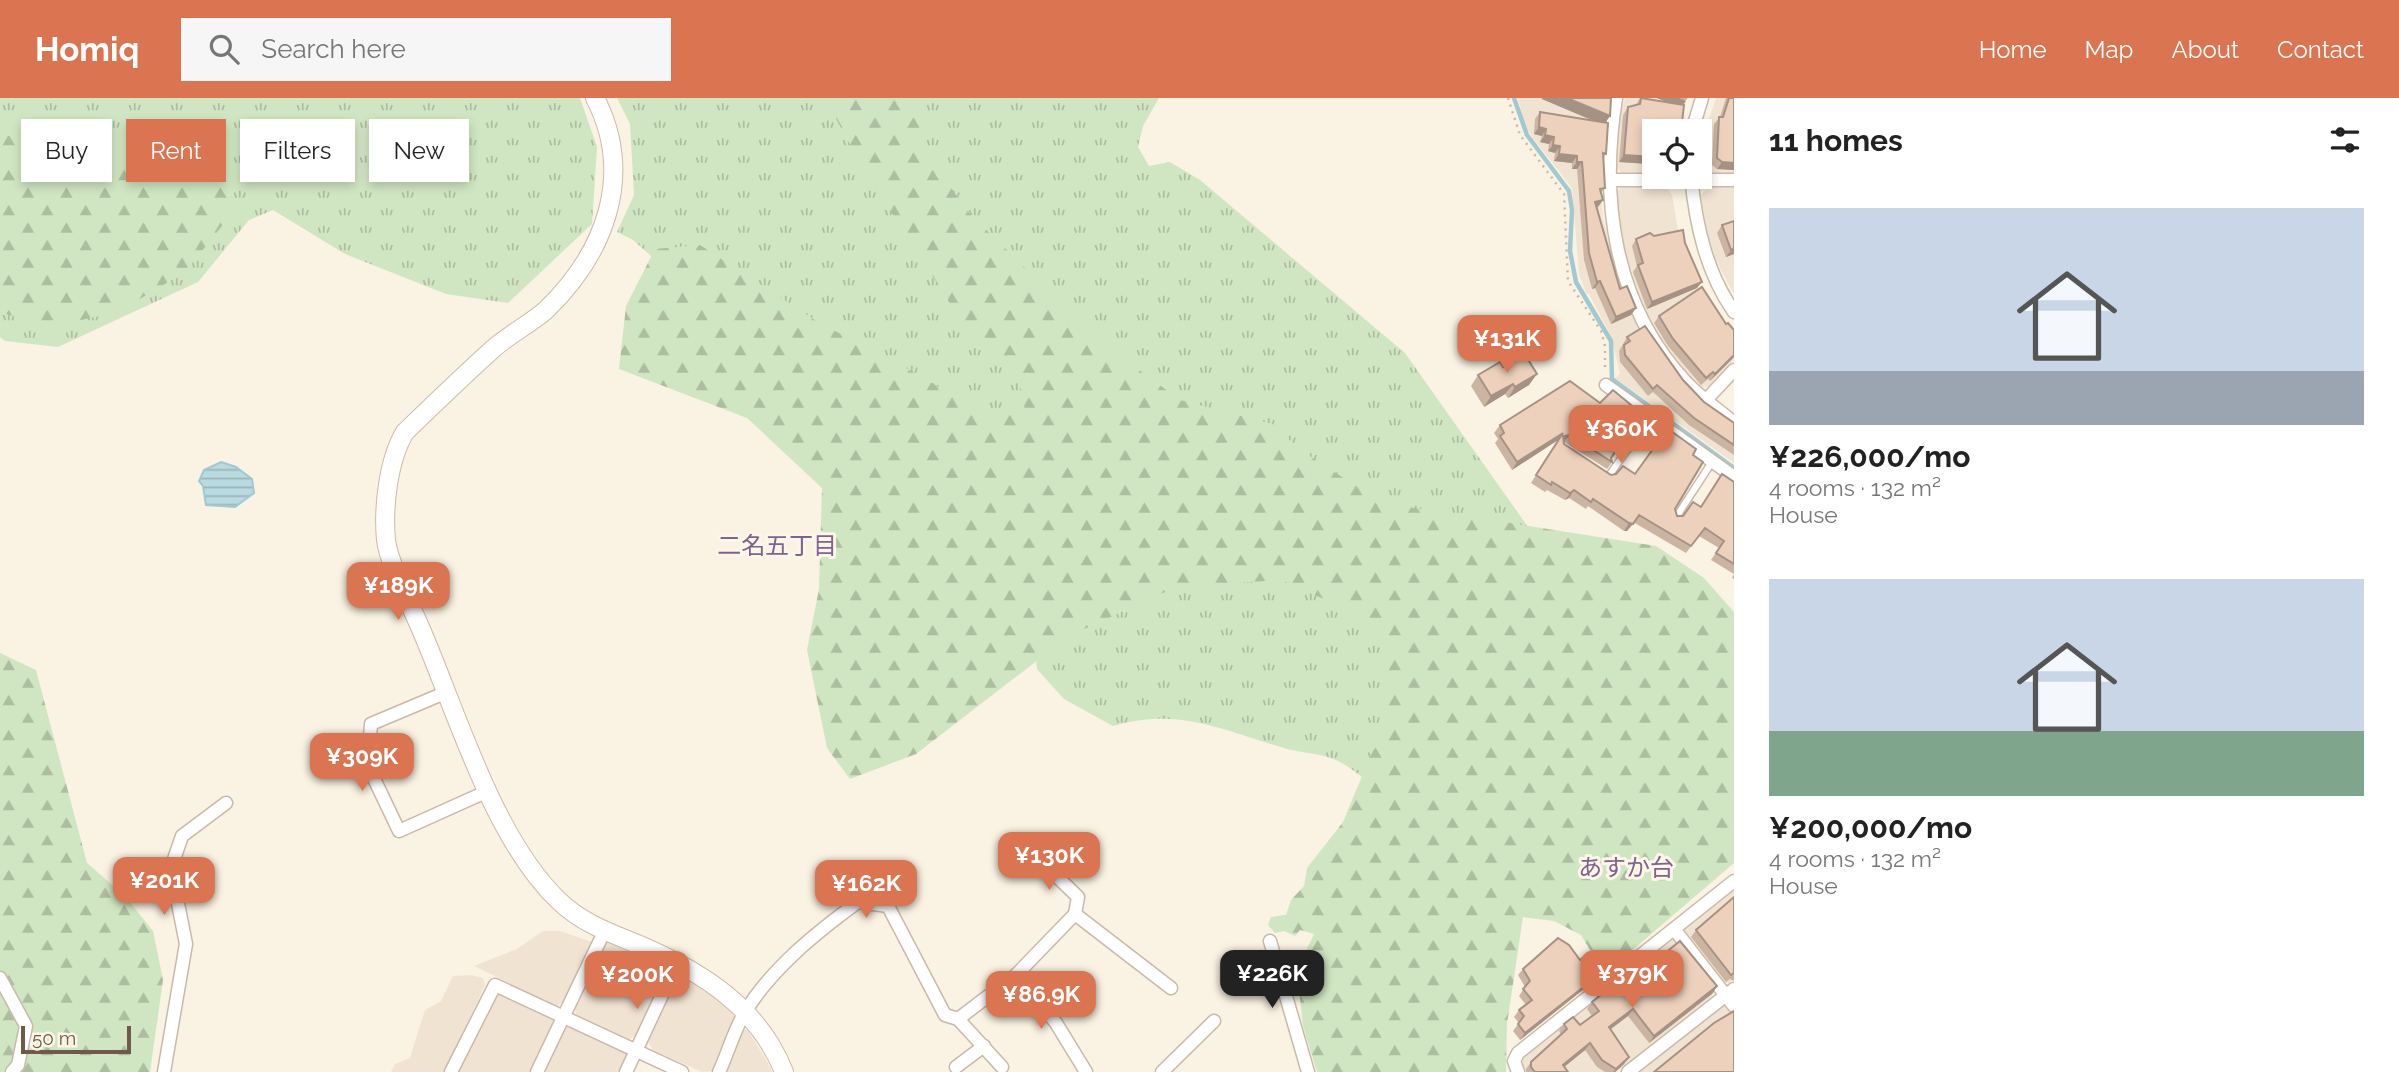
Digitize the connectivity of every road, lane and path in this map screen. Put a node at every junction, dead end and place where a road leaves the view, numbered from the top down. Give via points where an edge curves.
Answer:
1 (596, 98) edge
2 (1508, 98) edge
3 (1616, 98) edge
4 (1702, 98) edge
5 (1696, 119) edge
6 (1712, 179) edge
7 (1609, 180) junction
8 (1642, 180) edge
9 (1734, 180) edge
10 (1693, 189) edge
11 (1734, 312) edge
12 (1734, 370) edge
13 (1606, 386) joint
14 (1706, 400) junction
15 (1651, 416) junction
16 (1734, 423) edge
17 (1712, 462) junction
18 (1597, 470) edge
19 (1734, 477) edge
20 (1675, 519) edge
21 (447, 692) junction
22 (488, 791) junction
23 (226, 803) dead end
24 (1044, 864) dead end
25 (1734, 881) edge
26 (1075, 914) junction
27 (1674, 929) junction
28 (604, 932) junction
29 (1270, 941) dead end
30 (677, 963) junction
31 (1016, 975) junction
32 (0, 978) edge
33 (1171, 988) dead end
34 (1731, 997) edge
35 (745, 1012) junction
36 (562, 1017) junction
37 (958, 1020) junction
38 (1214, 1021) dead end
39 (984, 1046) junction
40 (636, 1050) junction
41 (956, 1067) dead end
42 (1002, 1067) dead end
43 (12, 1072) edge
44 (164, 1072) edge
45 (451, 1072) edge
46 (537, 1072) edge
47 (626, 1072) edge
48 (682, 1072) edge
49 (719, 1072) edge
50 (784, 1072) edge
51 (1086, 1072) edge
52 (1162, 1072) edge
53 (1308, 1072) edge
54 (1518, 1072) edge
55 (1628, 1072) edge

1 - 21 street via 612,146 612,177 610,202 592,256 544,312 496,346 405,432 389,474 386,541
2 - 13 path via 1520,135 1564,194 1568,281 1601,331
3 - 7 street
4 - 5 street
6 - 9 street
7 - 8 street
7 - 14 street via 1616,251 1630,295 1667,359
10 - 11 street via 1702,242 1717,285
12 - 14 street
13 - 15 street
14 - 16 street
15 - 17 street
15 - 18 lane via 1611,475
17 - 19 street
17 - 20 lane
21 - 22 street
21 - 22 street via 372,724 368,766 399,831
22 - 28 street via 538,877 579,918
23 - 44 street via 183,836 171,868 186,944
24 - 26 street via 1079,897
25 - 27 street
26 - 31 street
26 - 33 street
27 - 34 street
27 - 54 street via 1518,1053 1514,1061
28 - 30 street
28 - 36 street
29 - 53 street
30 - 35 street via 720,987
30 - 40 street
31 - 37 street
31 - 51 street via 1056,1023
32 - 43 street via 26,1026 18,1065
34 - 55 street
35 - 37 street via 778,971 858,902 888,906 945,1015
35 - 49 street
35 - 50 street
36 - 40 street
36 - 45 street via 495,985
36 - 46 street
37 - 39 street
38 - 52 street
39 - 41 street
39 - 42 street
40 - 47 street
40 - 48 street

